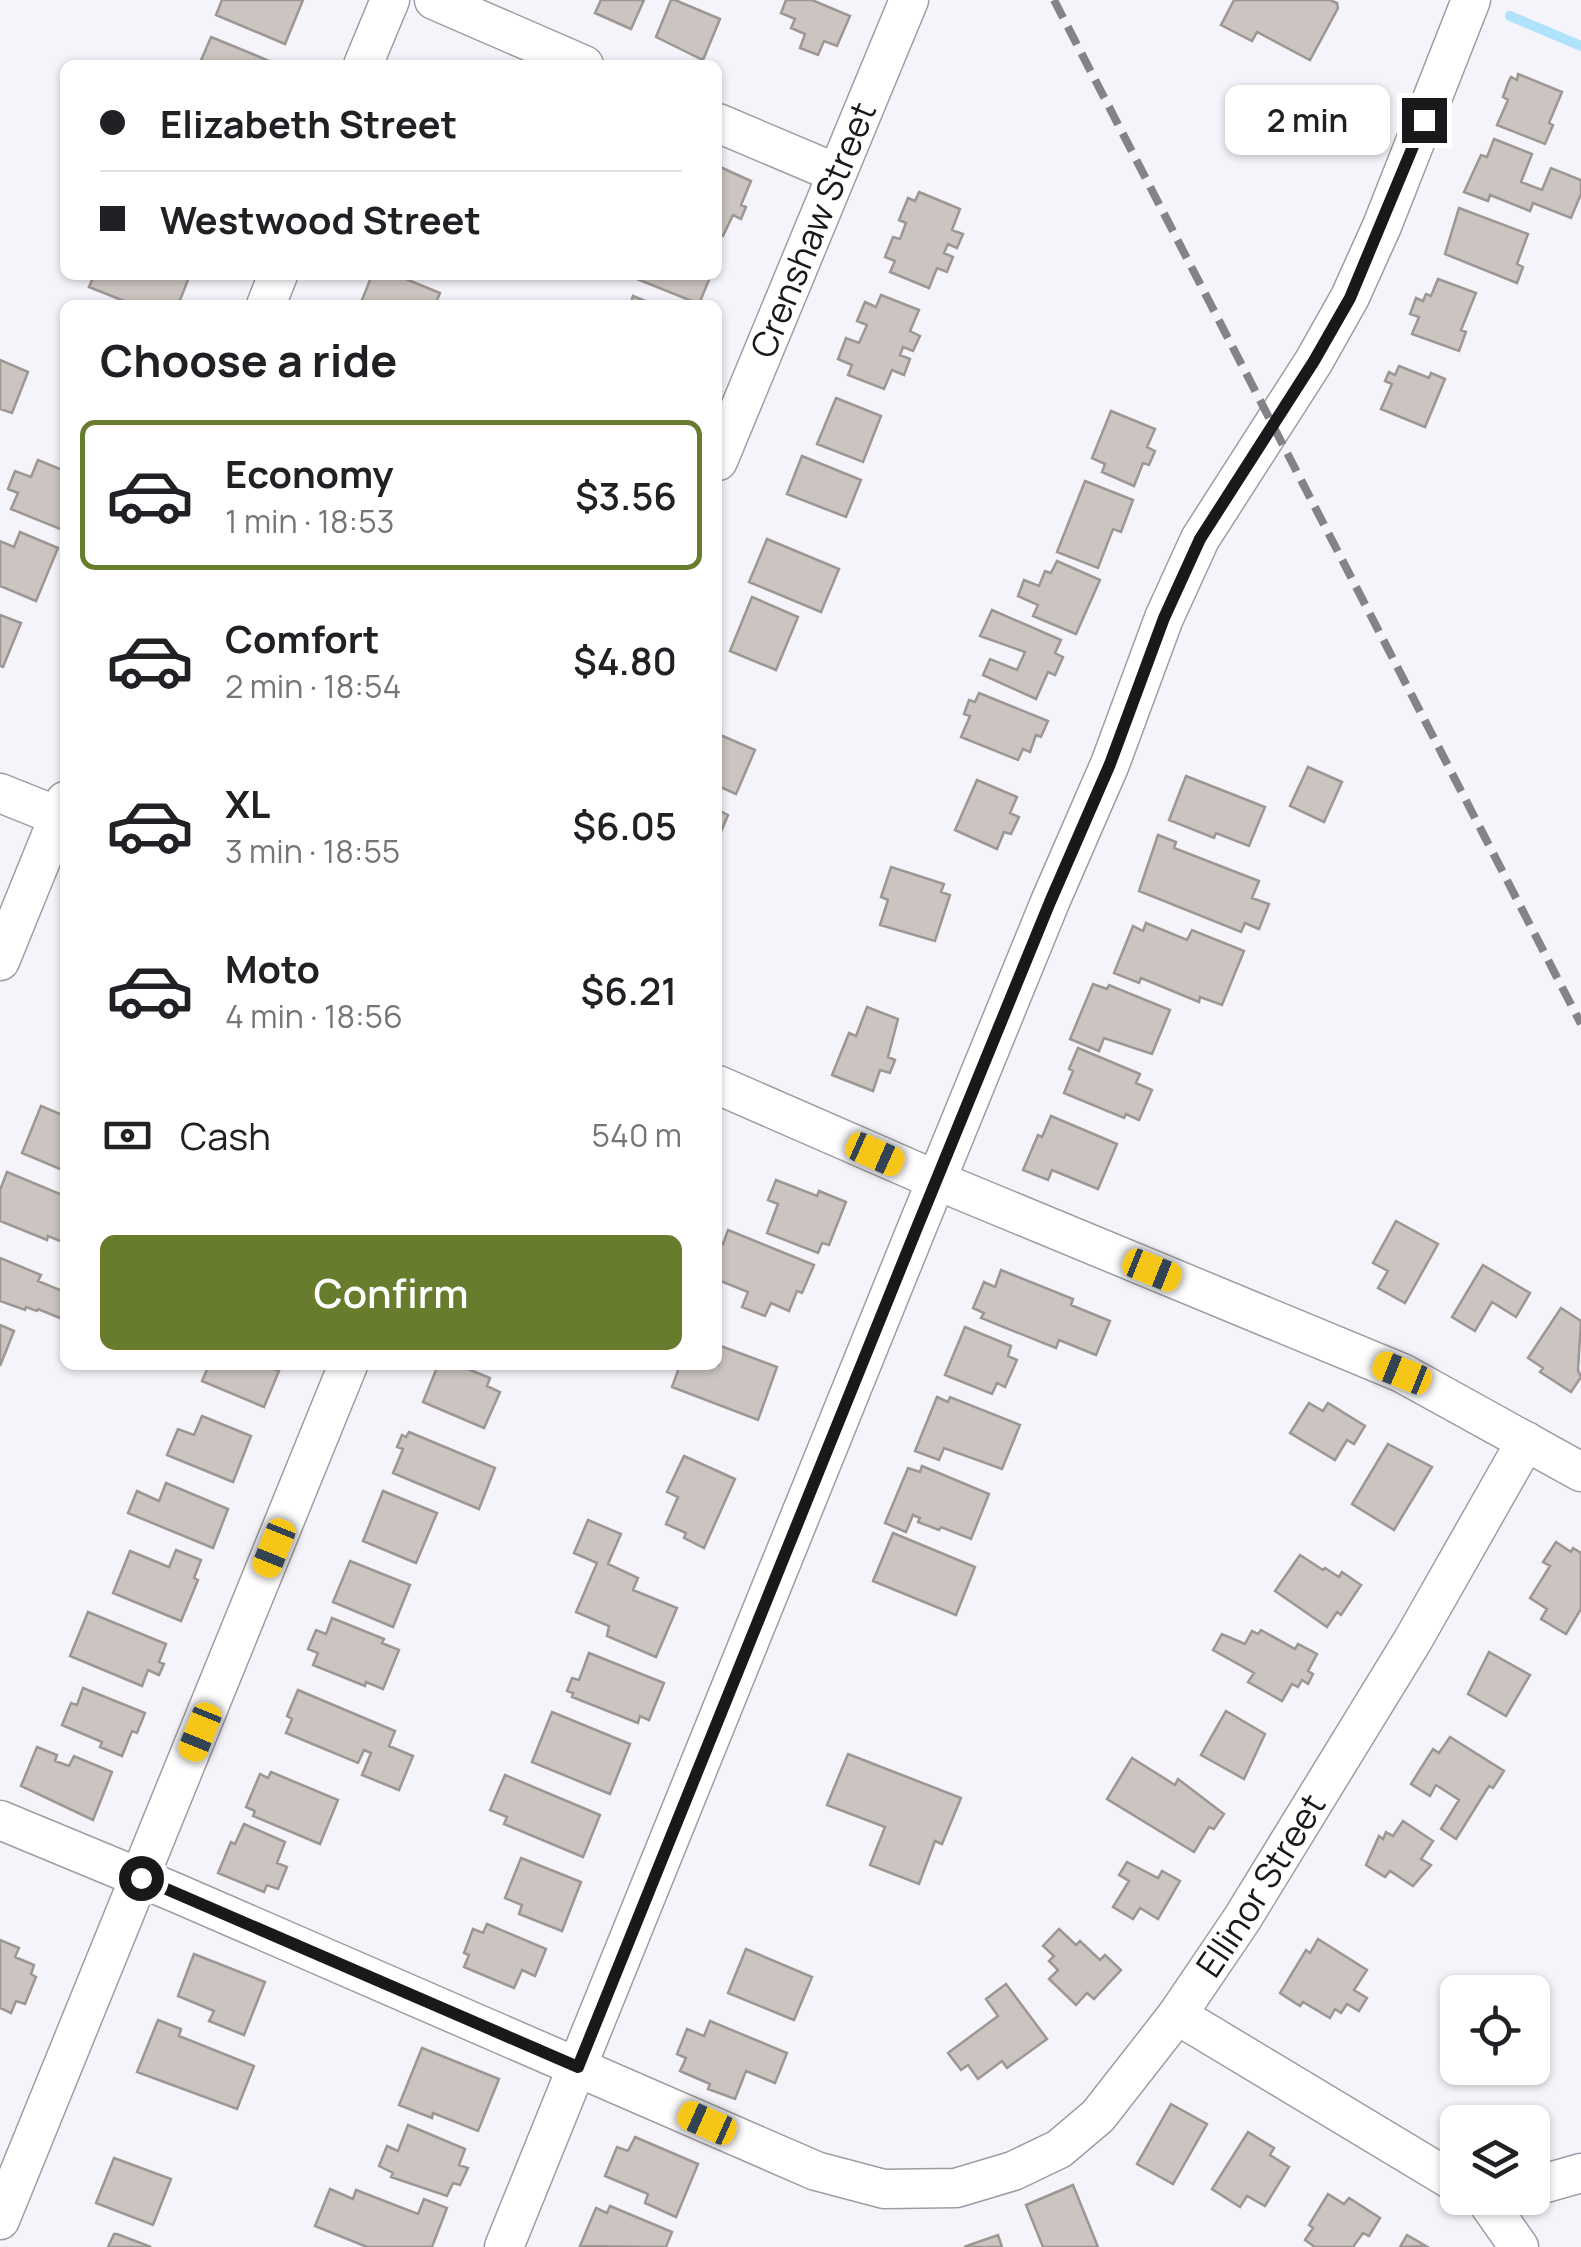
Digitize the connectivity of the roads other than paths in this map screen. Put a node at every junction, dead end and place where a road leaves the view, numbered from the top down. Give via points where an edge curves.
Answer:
1 (390, 0) edge
2 (434, 0) edge
3 (909, 0) edge
4 (1472, 0) edge
5 (365, 60) edge
6 (572, 60) edge
7 (722, 124) edge
8 (836, 173) junction
9 (722, 451) edge
10 (0, 792) edge
11 (60, 811) edge
12 (60, 819) edge
13 (0, 961) edge
14 (722, 1087) edge
15 (938, 1181) junction
16 (346, 1370) edge
17 (1526, 1441) junction
18 (1581, 1472) edge
19 (0, 1820) edge
20 (141, 1878) junction
21 (1177, 2016) junction
22 (578, 2067) junction
23 (1440, 2171) edge
24 (1581, 2173) edge
25 (1550, 2182) edge
26 (1495, 2215) edge
27 (0, 2220) edge
28 (504, 2247) edge
29 (1520, 2247) edge

1 - 5 street
2 - 6 street
3 - 8 street, Crenshaw Street
4 - 15 street via 1350,298 1192,555
7 - 8 street
8 - 9 street, Crenshaw Street
10 - 11 street
12 - 13 street
14 - 15 street
15 - 17 street via 1402,1373
15 - 22 street
16 - 20 street
17 - 18 street
17 - 21 street, Ellinor Street via 1393,1673
19 - 20 street, Ellinor Street
20 - 22 street, Ellinor Street
20 - 27 street
21 - 22 street, Ellinor Street via 1098,2116 1060,2150 956,2188 884,2189 816,2170
21 - 23 street
22 - 28 street
24 - 25 street
26 - 29 street

